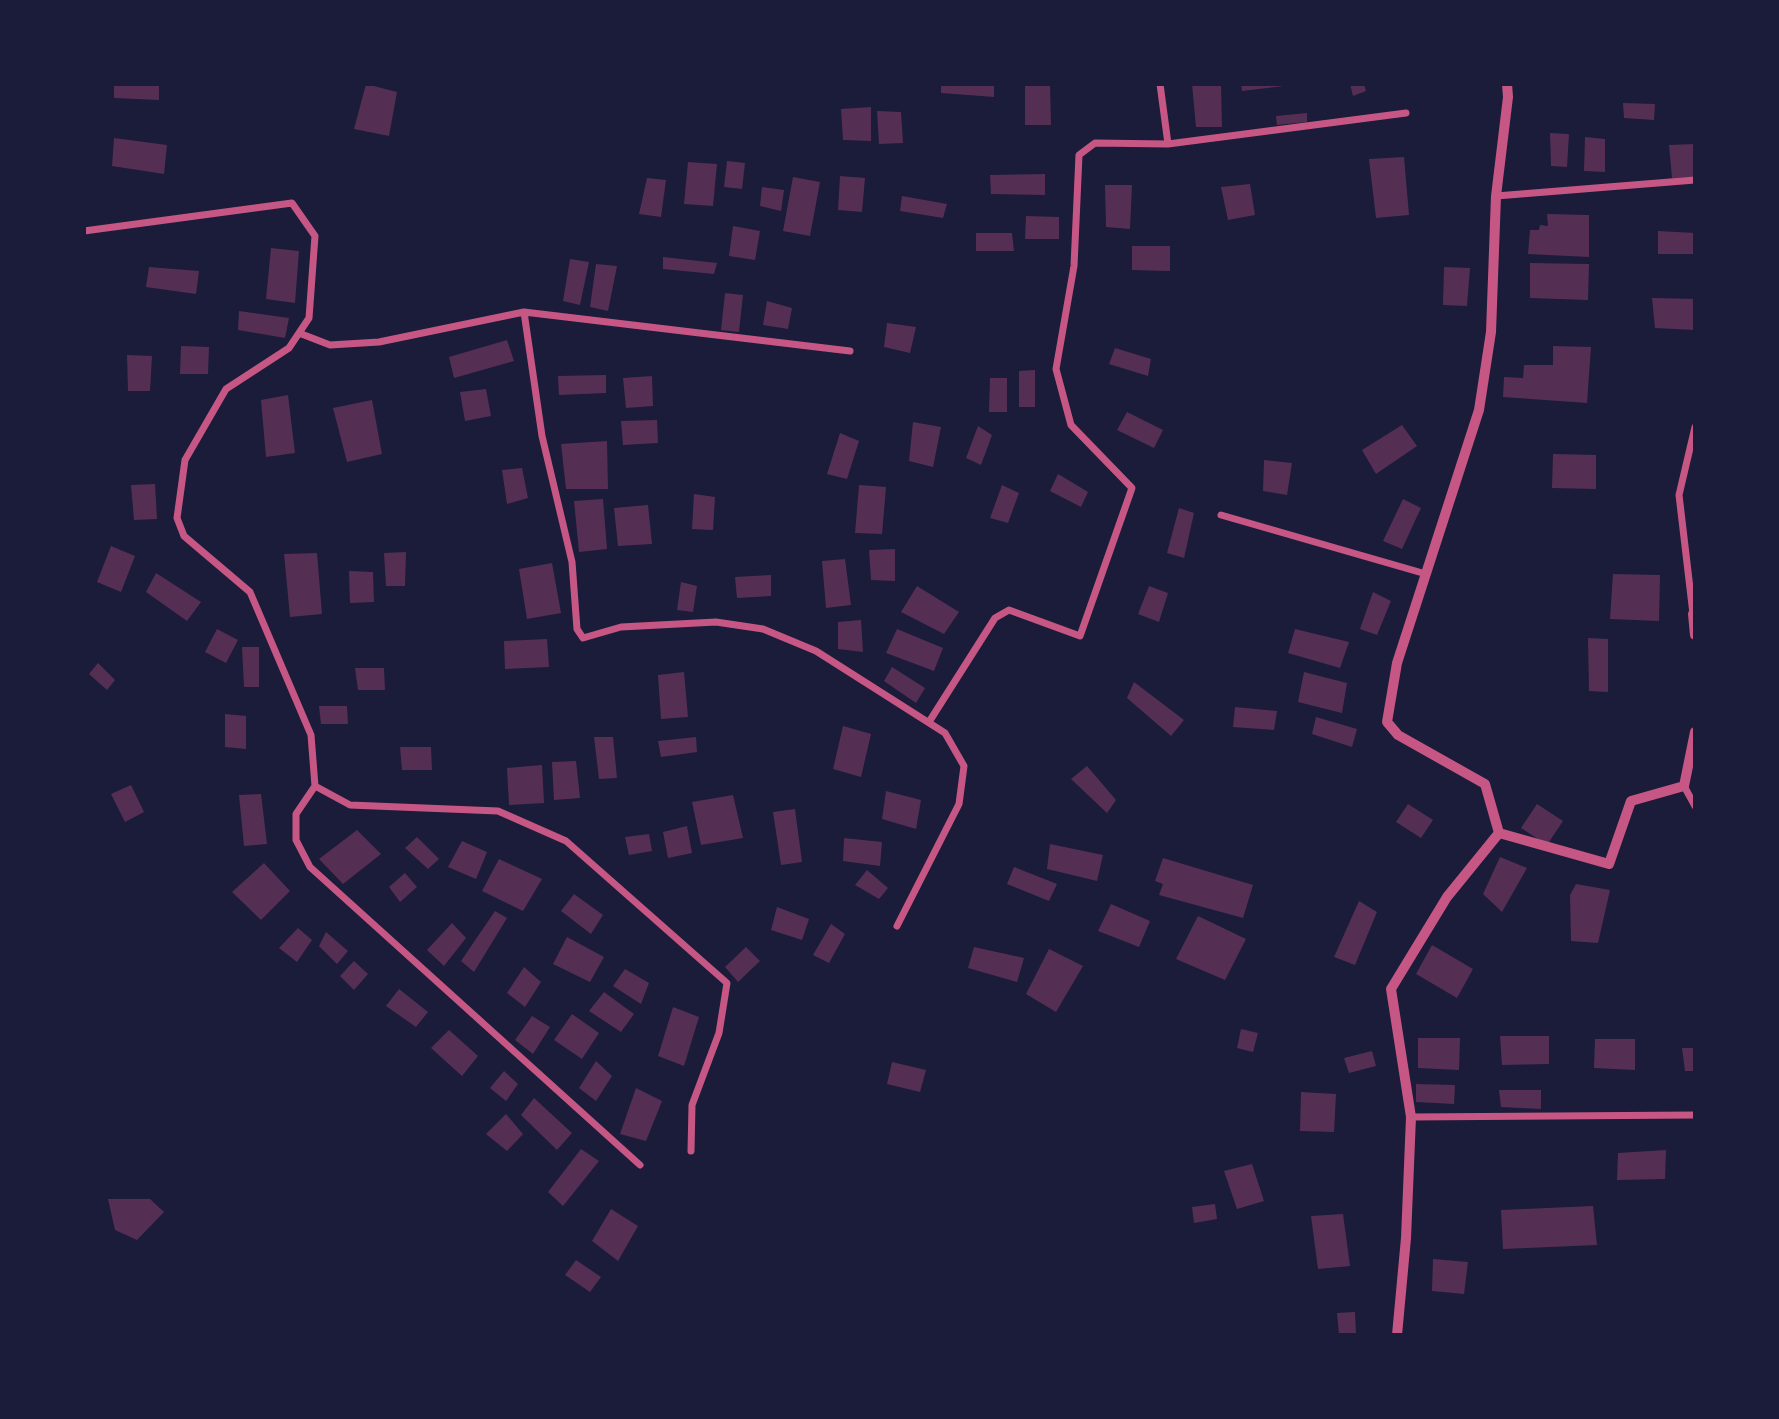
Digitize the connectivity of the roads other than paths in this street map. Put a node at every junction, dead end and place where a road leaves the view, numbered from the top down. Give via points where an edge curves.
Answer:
1 (1160, 84) edge
2 (1507, 84) edge
3 (1406, 113) dead end
4 (1168, 144) junction
5 (1695, 180) edge
6 (1496, 196) junction
7 (84, 231) edge
8 (524, 312) junction
9 (299, 333) junction
10 (850, 351) dead end
11 (1695, 427) edge
12 (1222, 515) dead end
13 (1426, 574) junction
14 (1694, 614) edge
15 (1695, 635) edge
16 (929, 722) junction
17 (1695, 732) edge
18 (315, 786) junction
19 (1684, 786) junction
20 (1695, 806) edge
21 (1499, 833) junction
22 (897, 926) dead end
23 (1695, 1115) edge
24 (1410, 1116) junction
25 (691, 1150) dead end
26 (640, 1165) dead end
27 (1396, 1335) edge

1 - 4 street
2 - 6 street
3 - 4 street
4 - 16 street via 1095,143 1079,155 1074,266 1056,369 1071,425 1132,488 1080,636 1009,610 995,618
5 - 6 street
6 - 13 street via 1490,332 1479,410
7 - 9 street via 292,203 315,236 309,318
8 - 9 street via 379,342 330,345
8 - 10 street
8 - 16 street via 542,436 572,562 577,629 583,638 621,627 716,622 764,629 816,651
9 - 18 street via 289,348 226,389 185,460 177,517 184,536 250,592 311,735
11 - 14 street via 1679,495
12 - 13 street
13 - 21 street via 1397,663 1387,722 1398,735 1485,784
14 - 15 street
16 - 22 street via 945,733 964,766 958,804
17 - 19 street
18 - 25 street via 350,805 498,811 566,841 727,983 719,1033 692,1105
18 - 26 street via 296,814 296,841 310,867
19 - 20 street
19 - 21 street via 1631,801 1609,864
21 - 24 street via 1447,897 1391,989
23 - 24 street
24 - 27 street via 1406,1238

